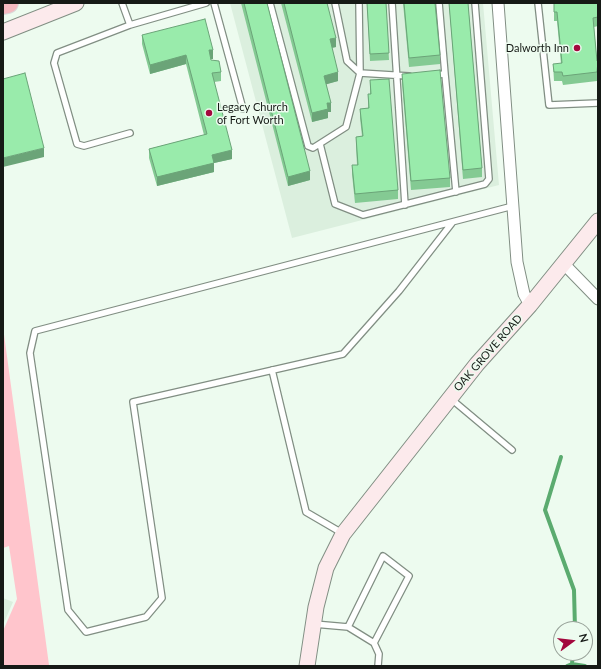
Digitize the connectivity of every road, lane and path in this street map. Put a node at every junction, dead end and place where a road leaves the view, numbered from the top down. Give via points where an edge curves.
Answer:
1 (8, 3) edge
2 (76, 3) edge
3 (122, 3) edge
4 (206, 3) edge
5 (214, 3) edge
6 (270, 3) edge
7 (335, 3) edge
8 (359, 3) edge
9 (392, 3) edge
10 (439, 3) edge
11 (475, 3) edge
12 (498, 3) edge
13 (538, 3) edge
14 (3, 4) edge
15 (130, 25) junction
16 (3, 32) edge
17 (360, 73) junction
18 (445, 74) junction
19 (396, 75) junction
20 (424, 75) edge
21 (417, 76) edge
22 (598, 103) edge
23 (243, 110) dead end
24 (130, 133) dead end
25 (320, 144) junction
26 (456, 192) junction
27 (405, 204) junction
28 (513, 206) junction
29 (598, 221) edge
30 (452, 223) junction
31 (563, 263) junction
32 (598, 299) edge
33 (530, 305) junction
34 (272, 370) junction
35 (450, 398) junction
36 (512, 450) dead end
37 (343, 534) junction
38 (314, 624) junction
39 (348, 627) junction
40 (374, 643) junction
41 (307, 666) edge
42 (378, 666) edge

1 - 14 highway
2 - 16 street
3 - 15 lane
4 - 15 lane
5 - 23 lane
6 - 25 lane via 308,146 313,148
7 - 17 lane via 347,62
8 - 17 lane
9 - 19 lane
10 - 18 lane
11 - 26 lane via 490,179 485,184
12 - 28 street, OAK GROVE ROAD
13 - 22 lane via 549,105
15 - 24 lane via 57,53 54,63 77,144 84,146
17 - 19 lane
17 - 25 lane via 346,127
18 - 20 lane
18 - 26 lane
19 - 21 lane
19 - 27 lane
25 - 27 lane via 334,204 363,215
26 - 27 lane
28 - 30 lane
28 - 33 street, OAK GROVE ROAD via 517,262 524,294
29 - 31 street
30 - 34 lane via 399,291 343,354
30 - 34 lane via 35,331 30,353 68,610 86,632 146,617 162,598 133,402
31 - 32 street
31 - 33 street
33 - 35 street, OAK GROVE ROAD
34 - 37 lane via 306,512
35 - 36 lane
35 - 37 street, OAK GROVE ROAD
37 - 38 street, OAK GROVE ROAD via 326,568
38 - 39 lane
38 - 41 street, OAK GROVE ROAD
39 - 40 lane
39 - 40 lane via 383,556 408,576
40 - 42 lane via 379,654

